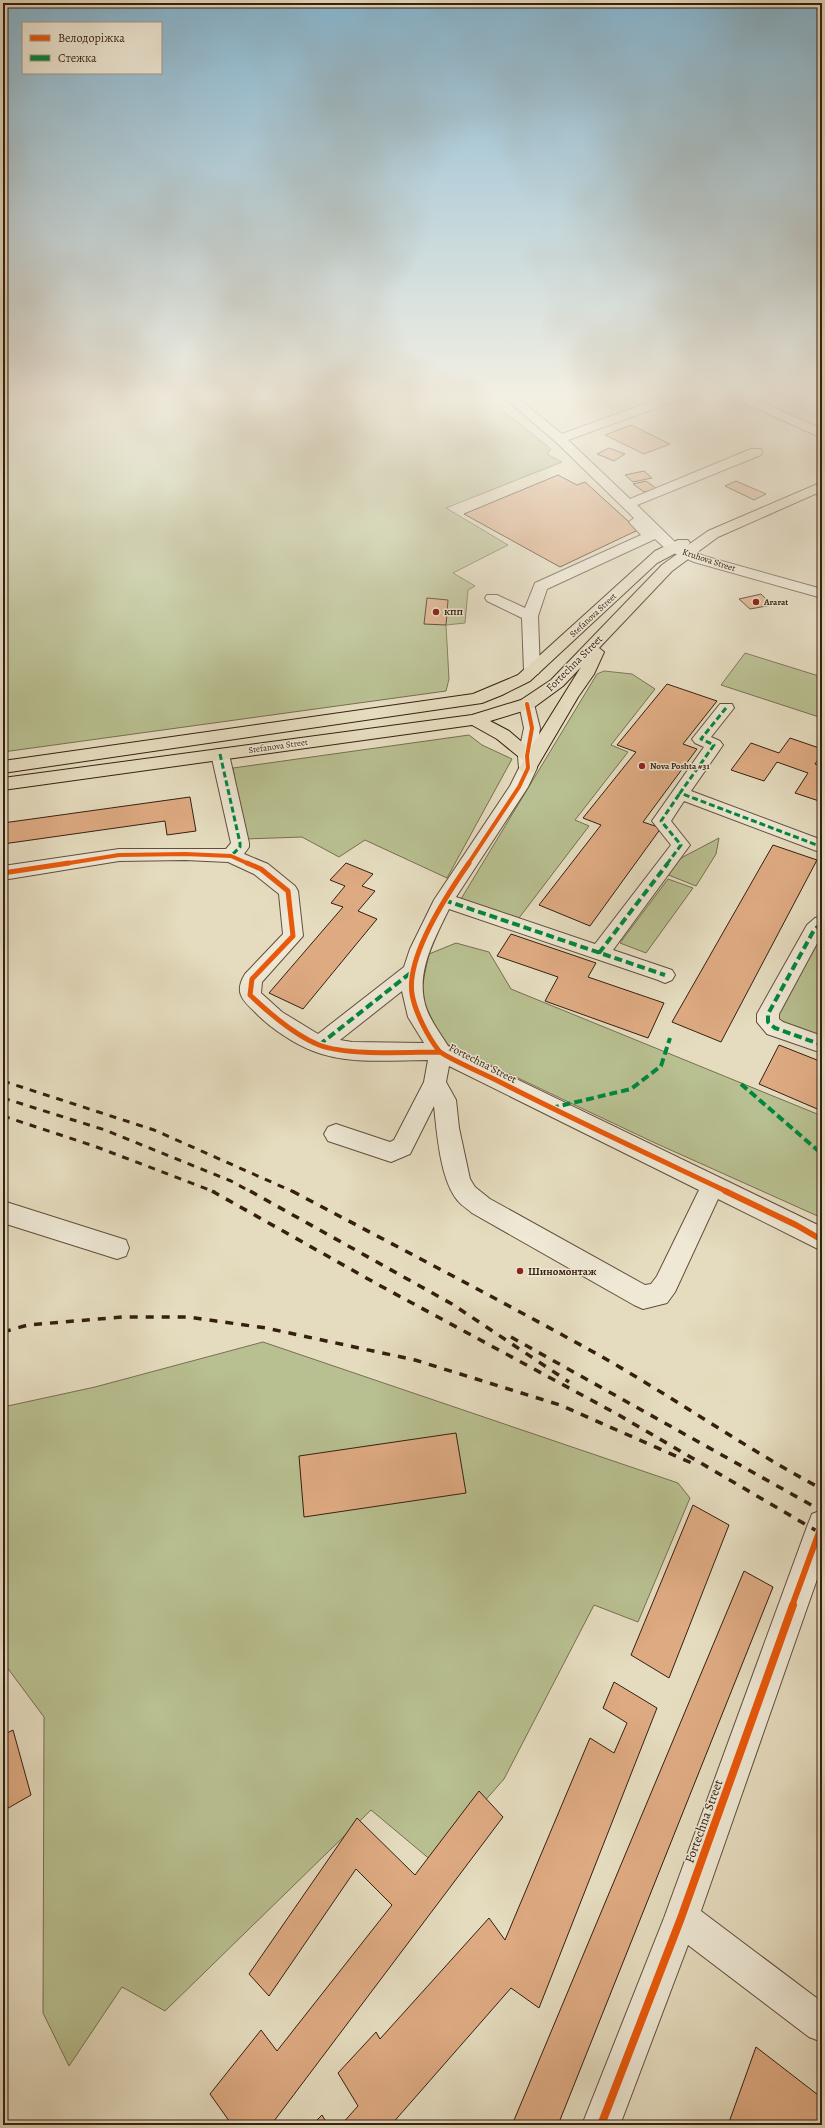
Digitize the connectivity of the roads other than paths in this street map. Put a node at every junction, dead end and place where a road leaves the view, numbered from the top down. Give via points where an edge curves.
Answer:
1 (607, 495) edge
2 (619, 495) edge
3 (649, 495) edge
4 (801, 495) edge
5 (628, 504) junction
6 (678, 551) junction
7 (822, 594) edge
8 (492, 598) dead end
9 (530, 616) junction
10 (604, 634) junction
11 (532, 671) junction
12 (514, 684) junction
13 (527, 704) junction
14 (726, 708) dead end
15 (474, 720) junction
16 (220, 754) junction
17 (528, 762) junction
18 (3, 766) edge
19 (3, 784) edge
20 (680, 793) junction
21 (822, 847) edge
22 (231, 856) junction
23 (3, 873) edge
24 (444, 900) junction
25 (822, 923) edge
26 (599, 953) junction
27 (413, 971) junction
28 (665, 975) dead end
29 (319, 1045) junction
30 (822, 1045) edge
31 (440, 1052) junction
32 (435, 1082) junction
33 (336, 1134) dead end
34 (713, 1185) junction
35 (3, 1212) edge
36 (822, 1240) edge
37 (116, 1248) dead end
38 (822, 1524) edge
39 (681, 1918) junction
40 (822, 2024) edge
41 (601, 2125) edge

1 - 9 street via 650,536 540,586
2 - 5 street, Kruhova Street
3 - 5 street
4 - 6 main road
5 - 6 street, Kruhova Street
6 - 7 street, Kruhova Street
6 - 10 main road, Fortechna Street via 668,568
6 - 11 main road, Stefanova Street via 652,560
8 - 9 street
9 - 11 street
10 - 13 main road, Fortechna Street via 557,683
10 - 17 main road via 586,674
11 - 12 main road, Stefanova Street
12 - 13 main road
12 - 18 main road, Stefanova Street via 476,699
13 - 15 main road, Stefanova Street
13 - 17 street, Fortechna Street via 532,728
14 - 20 street via 701,740 714,744
15 - 16 main road, Stefanova Street
15 - 17 main road via 506,736
16 - 19 main road, Stefanova Street
16 - 22 street via 240,843 240,847
17 - 24 street, Fortechna Street via 519,787
20 - 21 street
20 - 26 street via 661,820 681,845
22 - 23 street via 119,855
22 - 29 street via 261,869 288,891 293,936 252,979 250,995 274,1018
24 - 26 street
24 - 27 street, Fortechna Street via 420,949
25 - 30 street via 814,930 768,1014 768,1022 775,1028
26 - 28 street
27 - 29 street
27 - 31 street, Fortechna Street via 412,993 419,1017
29 - 31 street via 352,1051
31 - 32 street
31 - 34 street, Fortechna Street
32 - 33 street via 402,1147 391,1152
32 - 34 street via 445,1100 459,1182 467,1194 481,1206 643,1297 658,1295 666,1284
34 - 36 street, Fortechna Street
35 - 37 street
38 - 39 street, Fortechna Street
39 - 40 street
39 - 41 street, Fortechna Street

